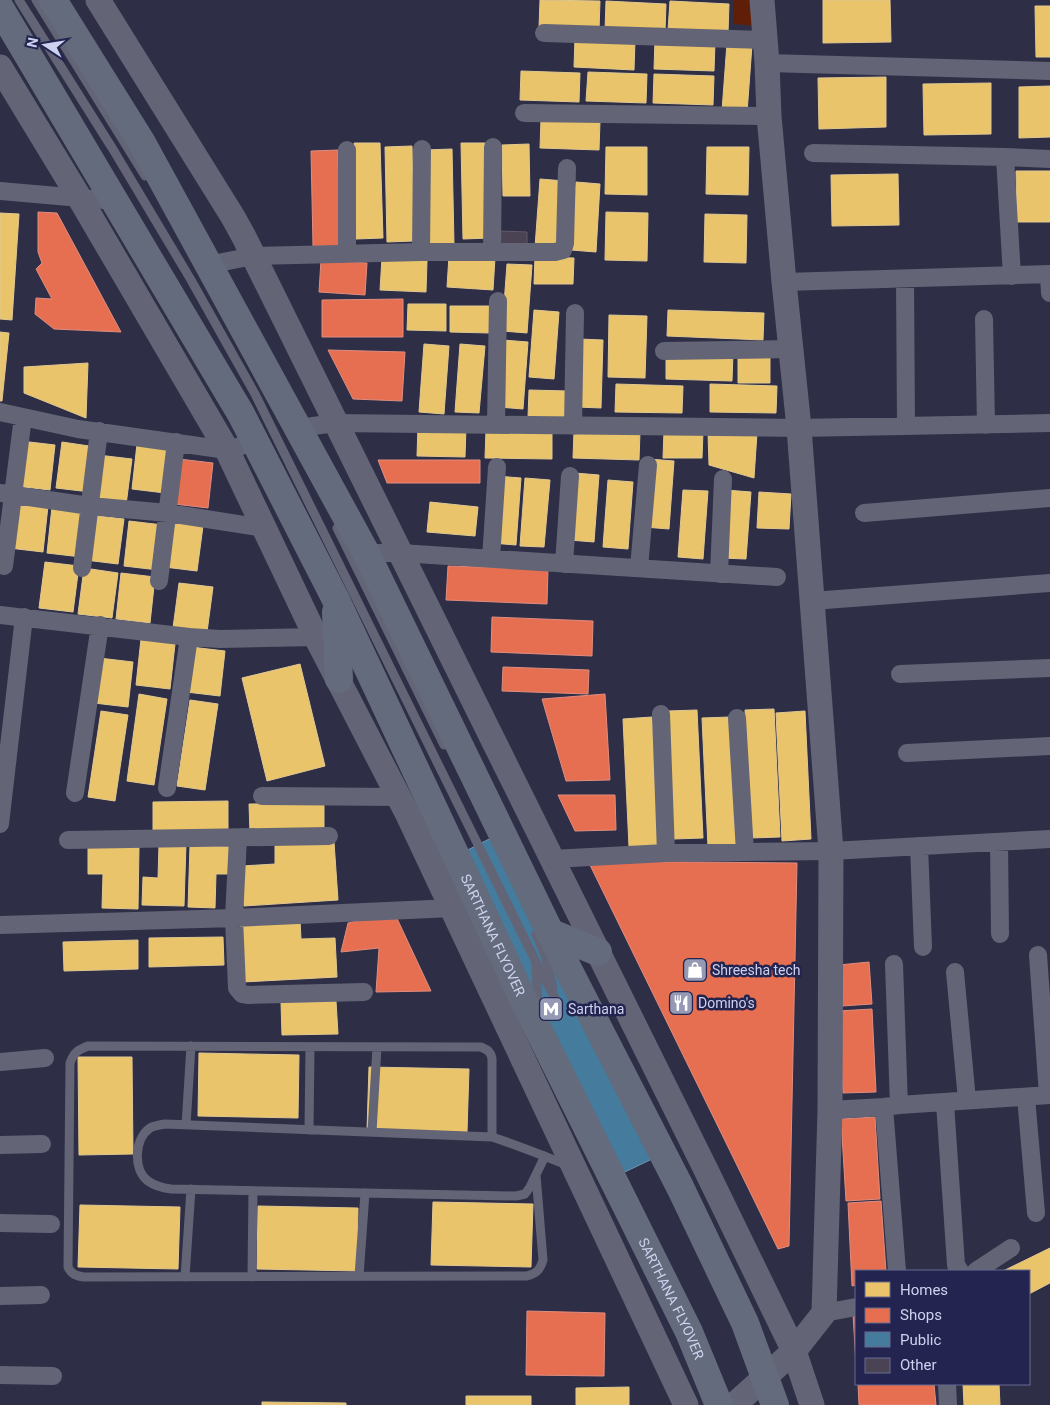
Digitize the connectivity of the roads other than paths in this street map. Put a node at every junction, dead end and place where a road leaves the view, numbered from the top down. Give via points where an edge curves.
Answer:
1 (19, 0) edge
2 (36, 0) edge
3 (53, 0) edge
4 (98, 0) edge
5 (762, 0) edge
6 (0, 8) edge
7 (544, 34) dead end
8 (766, 52) junction
9 (1, 70) edge
10 (1050, 71) edge
11 (524, 113) dead end
12 (769, 116) junction
13 (493, 146) dead end
14 (422, 149) dead end
15 (347, 150) dead end
16 (813, 153) dead end
17 (1005, 157) junction
18 (1050, 159) edge
19 (567, 168) dead end
20 (151, 186) dead end
21 (0, 191) edge
22 (78, 198) junction
23 (115, 201) junction
24 (422, 252) junction
25 (492, 252) junction
26 (347, 253) junction
27 (253, 256) junction
28 (208, 264) junction
29 (1050, 274) edge
30 (1012, 276) junction
31 (905, 279) junction
32 (784, 282) junction
33 (1050, 293) edge
34 (498, 301) dead end
35 (575, 313) dead end
36 (984, 319) dead end
37 (790, 348) junction
38 (664, 351) dead end
39 (0, 412) edge
40 (23, 417) junction
41 (336, 423) junction
42 (1050, 423) edge
43 (496, 425) junction
44 (986, 425) junction
45 (574, 426) junction
46 (906, 426) junction
47 (298, 428) junction
48 (799, 428) junction
49 (99, 431) junction
50 (176, 442) junction
51 (255, 442) junction
52 (227, 450) junction
53 (648, 465) dead end
54 (497, 467) dead end
55 (570, 476) dead end
56 (724, 480) dead end
57 (6, 494) edge
58 (1050, 498) edge
59 (90, 506) junction
60 (168, 513) junction
61 (864, 513) dead end
62 (334, 522) dead end
63 (264, 528) junction
64 (366, 553) junction
65 (400, 553) junction
66 (491, 559) junction
67 (564, 564) junction
68 (4, 566) dead end
69 (82, 568) dead end
70 (639, 568) junction
71 (719, 574) junction
72 (777, 577) dead end
73 (159, 581) dead end
74 (1050, 583) edge
75 (335, 598) junction
76 (812, 601) junction
77 (0, 614) edge
78 (24, 617) junction
79 (100, 626) junction
80 (189, 637) junction
81 (316, 637) junction
82 (1050, 668) edge
83 (900, 674) dead end
84 (339, 679) junction
85 (7, 706) edge
86 (661, 714) dead end
87 (737, 718) dead end
88 (1050, 746) edge
89 (447, 751) dead end
90 (907, 753) dead end
91 (166, 788) dead end
92 (2, 789) edge
93 (75, 793) dead end
94 (262, 796) dead end
95 (400, 797) junction
96 (0, 824) edge
97 (329, 836) dead end
98 (238, 838) junction
99 (1050, 839) edge
100 (68, 840) dead end
101 (999, 842) junction
102 (919, 846) junction
103 (831, 850) junction
104 (745, 852) junction
105 (666, 853) junction
106 (552, 859) junction
107 (453, 908) junction
108 (234, 918) junction
109 (0, 925) edge
110 (539, 930) junction
111 (1000, 934) dead end
112 (923, 947) dead end
113 (598, 952) junction
114 (1038, 955) dead end
115 (536, 962) junction
116 (894, 964) dead end
117 (955, 972) dead end
118 (364, 992) dead end
119 (191, 1046) junction
120 (377, 1046) junction
121 (310, 1047) junction
122 (539, 1048) dead end
123 (45, 1058) dead end
124 (0, 1062) edge
125 (1049, 1095) edge
126 (1026, 1097) junction
127 (967, 1100) junction
128 (945, 1103) junction
129 (891, 1106) junction
130 (830, 1110) junction
131 (186, 1125) junction
132 (309, 1130) junction
133 (372, 1132) junction
134 (492, 1137) junction
135 (42, 1144) dead end
136 (0, 1145) edge
137 (545, 1156) junction
138 (574, 1167) junction
139 (536, 1175) junction
140 (191, 1189) junction
141 (253, 1191) junction
142 (365, 1193) junction
143 (1036, 1213) dead end
144 (0, 1223) edge
145 (51, 1224) dead end
146 (1011, 1248) dead end
147 (897, 1270) edge
148 (959, 1270) edge
149 (978, 1270) edge
150 (359, 1276) junction
151 (185, 1277) junction
152 (252, 1277) junction
153 (41, 1295) dead end
154 (0, 1296) edge
155 (855, 1307) edge
156 (824, 1313) junction
157 (794, 1351) junction
158 (0, 1374) edge
159 (53, 1376) dead end
160 (947, 1385) edge
161 (686, 1405) edge
162 (719, 1405) edge
163 (734, 1405) edge
164 (775, 1405) edge
165 (812, 1405) edge
166 (948, 1405) edge

1 - 115 lane via 114,151 255,394
2 - 20 lane
3 - 28 main road via 142,143
4 - 27 street via 233,217
5 - 8 street
6 - 23 main road, SARTHANA FLYOVER
7 - 8 street
8 - 10 street
8 - 12 street
9 - 22 street
11 - 12 street
12 - 32 street
13 - 25 street
14 - 24 street
15 - 26 street
16 - 17 street
17 - 18 street
17 - 30 street
19 - 25 street via 563,250
21 - 22 street
22 - 23 street
22 - 52 street
23 - 51 main road, SARTHANA FLYOVER
24 - 25 street
24 - 26 street
26 - 27 street
27 - 28 street
27 - 41 street
28 - 47 main road
29 - 30 street
29 - 33 street
30 - 31 street
31 - 32 street
31 - 46 street
32 - 37 street
34 - 43 street
35 - 45 street
36 - 44 street
37 - 38 street
37 - 48 street
39 - 40 street
40 - 49 street
40 - 57 street
41 - 43 street
41 - 47 street
41 - 65 street
42 - 44 street
43 - 45 street
44 - 46 street
45 - 48 street
46 - 48 street
47 - 64 main road
48 - 76 street
49 - 50 street
49 - 59 street
50 - 52 street
50 - 60 street
51 - 52 street
51 - 75 main road, SARTHANA FLYOVER
52 - 63 street
53 - 70 street
54 - 66 street
55 - 67 street
56 - 71 street
57 - 59 street
57 - 68 street
58 - 61 street
59 - 60 street
59 - 69 street
60 - 63 street
60 - 73 street
62 - 89 lane
63 - 81 street
64 - 65 street
64 - 110 main road
65 - 66 street
65 - 106 street
66 - 67 street
67 - 70 street
70 - 71 street
71 - 72 street
74 - 76 street
75 - 84 main road
75 - 162 main road, SARTHANA FLYOVER via 524,1001 689,1332
76 - 103 street
77 - 78 street
78 - 79 street
78 - 85 street
79 - 80 street
79 - 93 street
80 - 81 street
80 - 91 street
81 - 84 street
82 - 83 street
84 - 95 street
85 - 92 street
86 - 105 street
87 - 104 street
88 - 90 street
92 - 96 street
94 - 95 street
95 - 107 street
97 - 98 street
98 - 100 street
98 - 108 street
99 - 101 street
101 - 102 street
101 - 111 street
102 - 103 street
102 - 112 street
103 - 104 street
103 - 130 street
104 - 105 street
105 - 106 street
106 - 113 street
107 - 108 street
107 - 138 street via 541,1087
108 - 109 street
108 - 118 street via 236,988 242,994
110 - 113 main road
110 - 115 lane via 556,1000
110 - 164 main road via 566,965 680,1187 745,1323
113 - 157 street
114 - 125 street
115 - 122 lane
116 - 129 street
117 - 127 street
119 - 121 lane
119 - 131 lane
119 - 151 lane via 88,1046 73,1054 70,1063 70,1272 84,1277
120 - 121 lane
120 - 133 lane
120 - 134 lane via 481,1047 488,1050 492,1054
121 - 132 lane
123 - 124 street
125 - 126 street
126 - 127 street
126 - 143 street
127 - 128 street
128 - 129 street
128 - 148 street via 956,1265
129 - 130 street
129 - 147 street
130 - 156 street
131 - 132 lane
131 - 140 lane via 165,1124 150,1128 140,1139 137,1155 140,1170 147,1180 160,1187
132 - 133 lane
133 - 134 lane
134 - 137 lane
135 - 136 street
137 - 138 lane
137 - 139 lane
138 - 161 street
139 - 142 lane via 525,1194 516,1196
139 - 150 lane via 543,1260 535,1274
140 - 141 lane
140 - 151 lane
141 - 142 lane
141 - 152 lane
142 - 150 lane
144 - 145 street
146 - 149 street
150 - 152 lane
151 - 152 lane
153 - 154 street
155 - 156 street
156 - 157 street
157 - 163 street
157 - 165 street
158 - 159 street
160 - 166 street

